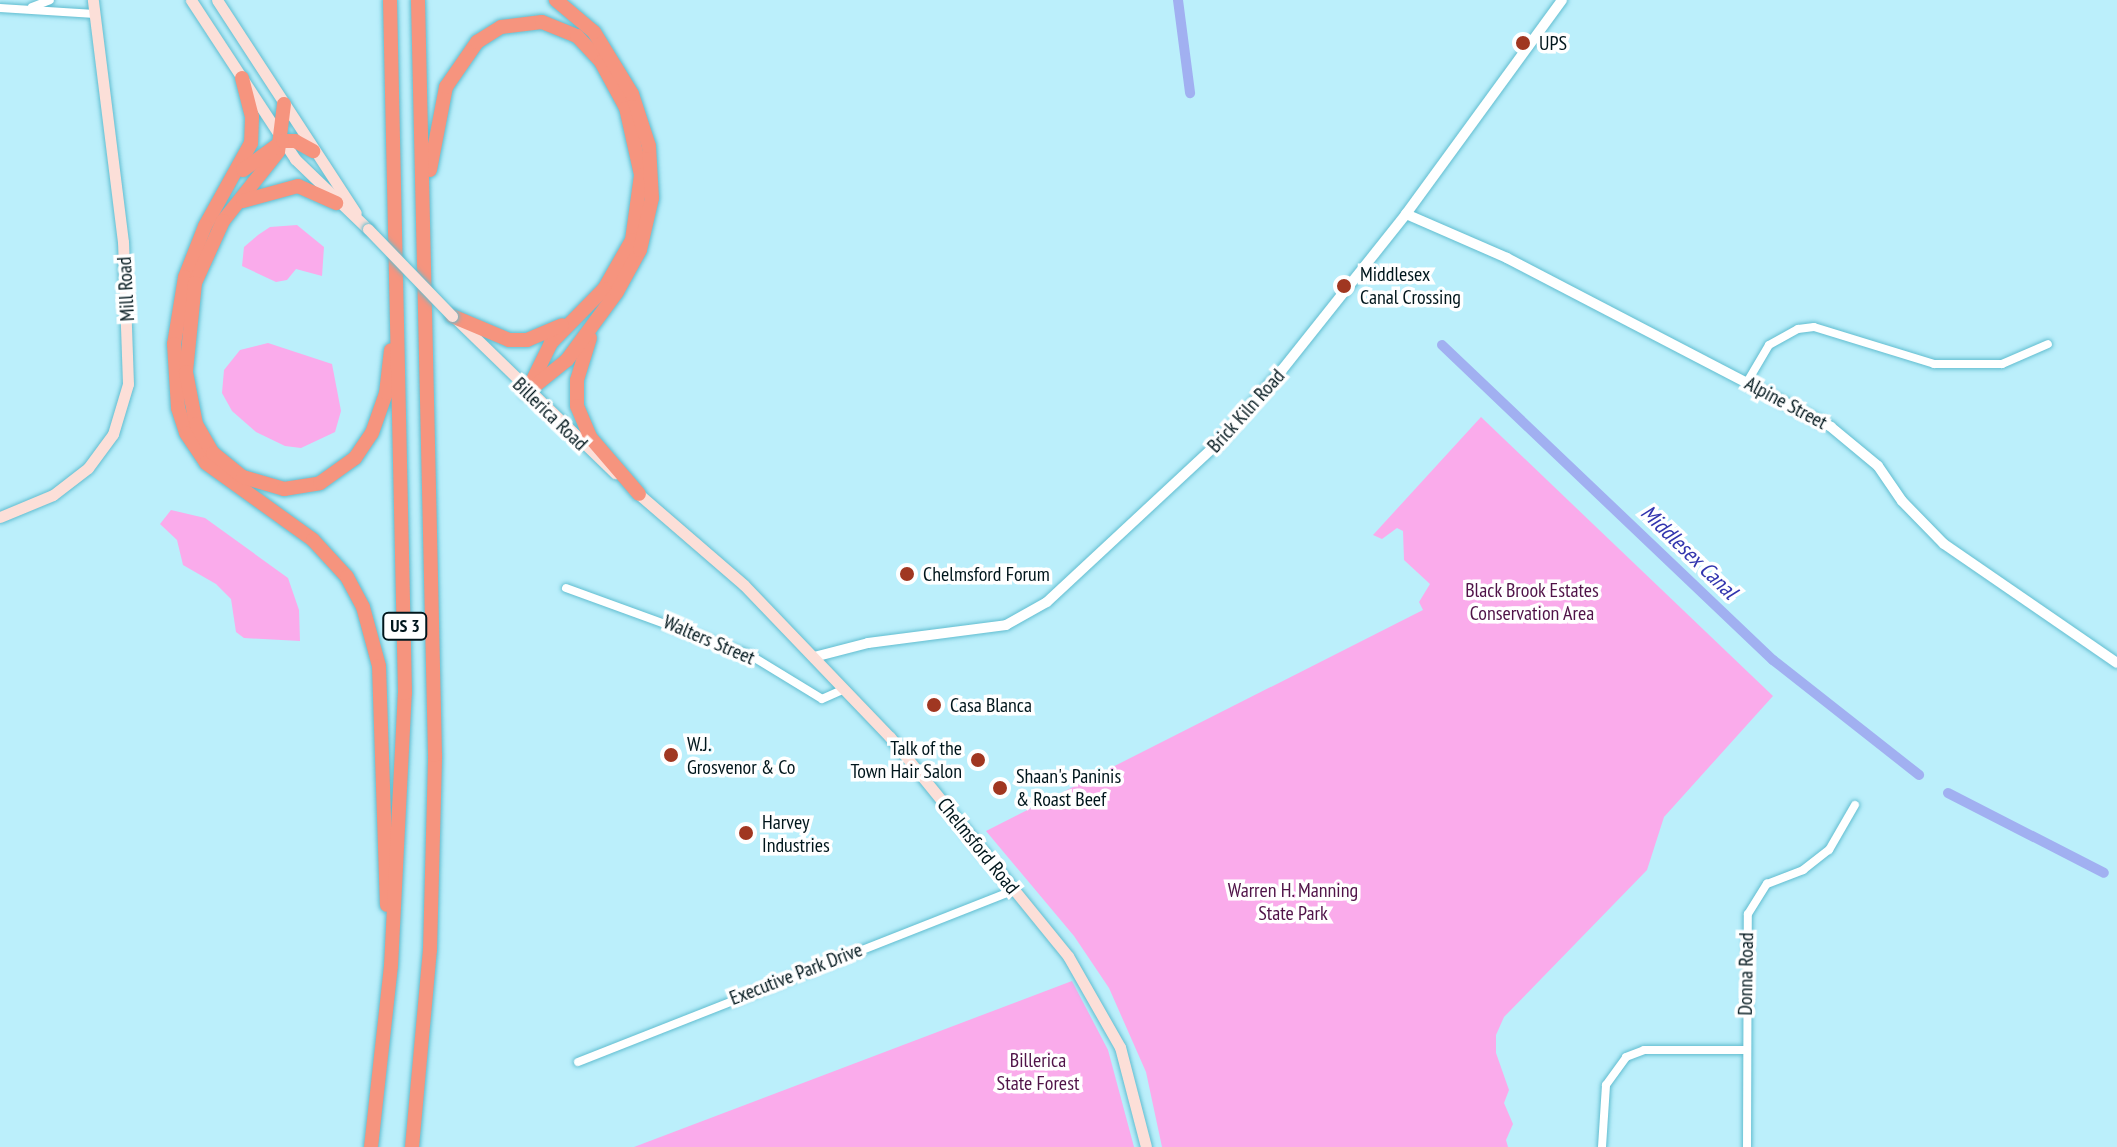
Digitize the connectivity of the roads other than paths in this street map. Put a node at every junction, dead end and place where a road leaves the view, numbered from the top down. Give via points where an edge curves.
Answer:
1 (50, 0) edge
2 (93, 0) edge
3 (191, 0) edge
4 (217, 0) edge
5 (390, 0) edge
6 (418, 0) edge
7 (556, 0) edge
8 (1562, 0) edge
9 (0, 8) edge
10 (26, 9) junction
11 (95, 14) junction
12 (242, 78) junction
13 (284, 104) junction
14 (283, 141) junction
15 (313, 151) junction
16 (230, 185) junction
17 (336, 203) junction
18 (233, 208) junction
19 (1406, 214) junction
20 (423, 222) junction
21 (368, 229) junction
22 (396, 286) junction
23 (452, 316) junction
24 (598, 320) junction
25 (570, 321) junction
26 (2048, 344) dead end
27 (1746, 384) junction
28 (527, 392) junction
29 (639, 494) junction
30 (0, 517) edge
31 (744, 585) joint
32 (566, 588) dead end
33 (814, 657) junction
34 (2117, 663) edge
35 (844, 689) junction
36 (1855, 805) dead end
37 (1015, 890) junction
38 (391, 966) junction
39 (1745, 1050) junction
40 (578, 1062) dead end
41 (371, 1147) edge
42 (412, 1147) edge
43 (1146, 1147) edge
44 (1602, 1147) edge
45 (1747, 1147) edge

1 - 10 street
2 - 11 main road, Mill Road
3 - 12 main road, Billerica Road
4 - 13 main road, Billerica Road
5 - 22 highway, US 3
6 - 20 highway, US 3
7 - 24 highway via 594,32 614,61 638,108 652,159 645,236 629,273
8 - 19 street, Brick Kiln Road
9 - 10 street
10 - 11 street
11 - 30 main road, Mill Road via 123,242 126,394 113,434 79,476 43,500
12 - 14 main road, Billerica Road
12 - 16 highway via 252,130 246,157
13 - 14 highway
13 - 15 main road, Billerica Road
14 - 15 highway
14 - 16 highway
14 - 17 main road, Billerica Road
14 - 18 highway
15 - 21 main road, Billerica Road
16 - 38 highway via 205,226 185,277 174,344 178,408 186,433 206,463 313,540 347,577 369,620 379,666
17 - 18 highway via 298,186 259,193
17 - 21 main road, Billerica Road
18 - 22 highway via 205,254 195,283 186,372 201,435 220,460 243,477 275,488 304,488 327,480 355,458 372,433 386,393
19 - 27 street, Alpine Street via 1520,264
19 - 33 street, Brick Kiln Road via 1220,441 1047,602 1006,625 868,643
20 - 25 highway via 435,126 460,62 477,42 501,27 527,22 555,25 577,36 601,62 626,108 639,154 641,194 623,260 599,295
20 - 42 highway, US 3 via 435,755 430,950
21 - 23 main road, Billerica Road, bridge
22 - 38 highway, US 3 via 405,693
23 - 25 highway via 485,334 515,341
23 - 28 main road, Billerica Road
24 - 28 highway via 567,360
24 - 29 highway via 579,370 577,406 590,437
25 - 28 highway via 546,350
26 - 27 street via 2002,364 1934,364 1814,327 1798,329 1769,345
27 - 34 street, Alpine Street via 1856,445 1928,531
28 - 29 main road, Billerica Road
29 - 31 main road, Billerica Road
31 - 33 main road, Chelmsford Road
32 - 35 street, Walters Street via 750,655 822,699
33 - 35 main road, Chelmsford Road
35 - 37 main road, Chelmsford Road via 898,746
36 - 39 street, Donna Road via 1829,850 1803,870 1767,884 1752,903 1746,927
37 - 40 street, Executive Park Drive
37 - 43 main road, Chelmsford Road via 1103,1010 1131,1078
38 - 41 highway, US 3
39 - 44 street via 1644,1050 1626,1057 1606,1085
39 - 45 street, Donna Road

